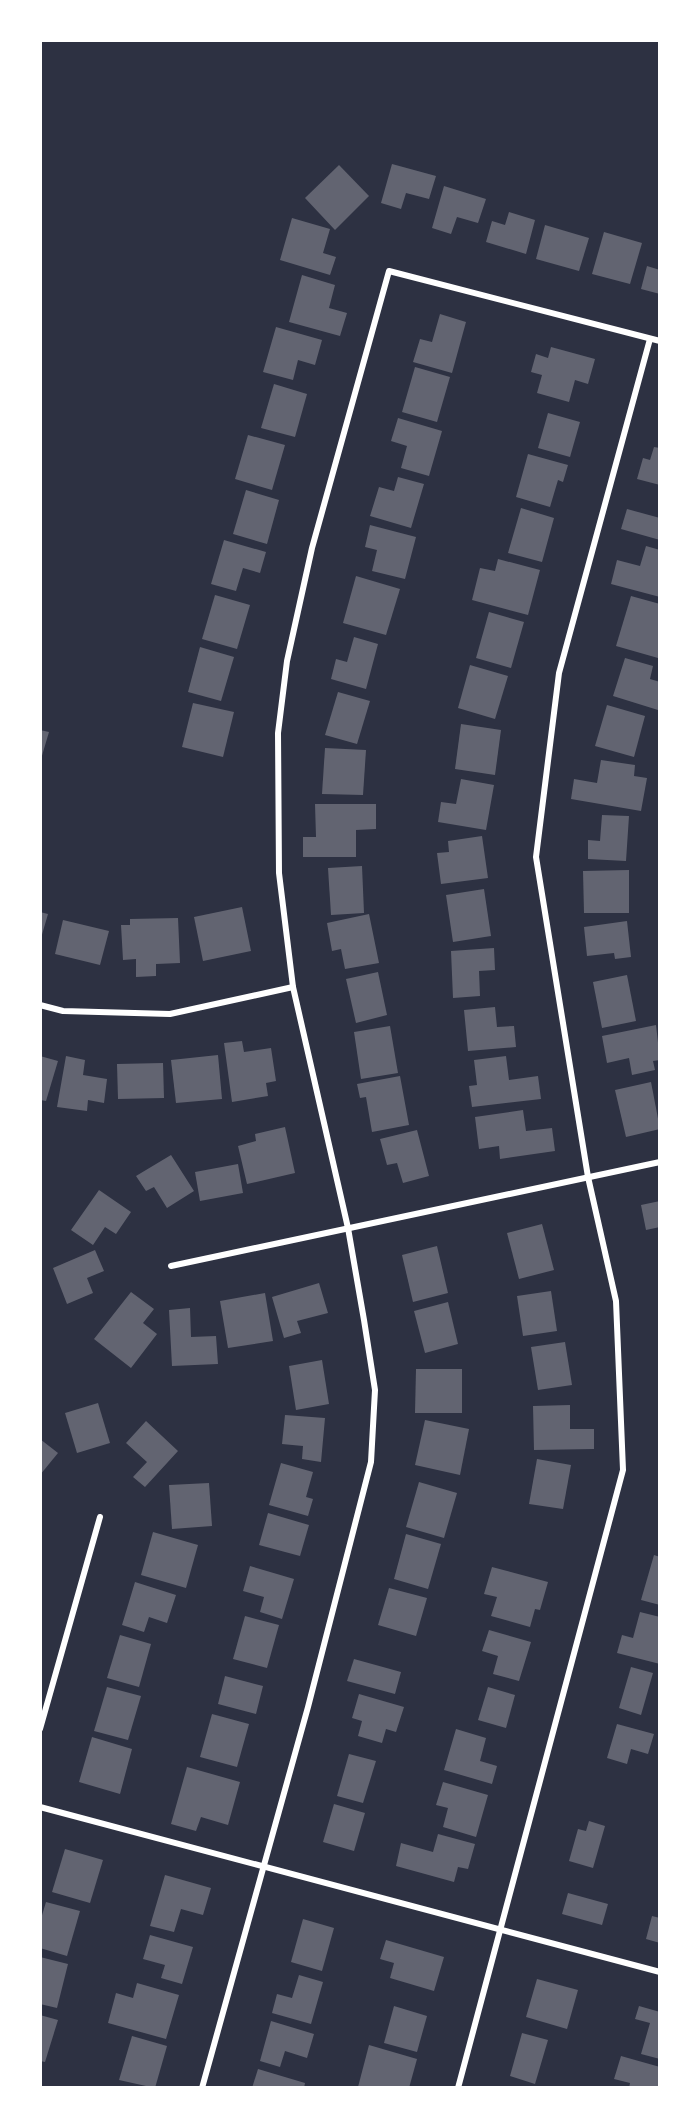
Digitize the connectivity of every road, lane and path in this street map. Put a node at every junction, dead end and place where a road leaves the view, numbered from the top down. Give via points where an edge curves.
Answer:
1 (650, 339) junction
2 (660, 341) edge
3 (293, 987) junction
4 (40, 1005) edge
5 (660, 1162) edge
6 (588, 1177) junction
7 (348, 1228) junction
8 (171, 1266) dead end
9 (100, 1517) dead end
10 (40, 1729) edge
11 (40, 1807) edge
12 (262, 1866) junction
13 (502, 1930) junction
14 (660, 1972) edge
15 (202, 2088) edge
16 (458, 2088) edge

1 - 2 street
1 - 3 street via 389,271 312,548 287,661 278,733 279,873
1 - 6 street via 559,673 536,857
3 - 4 street via 170,1014 74,1012
3 - 7 street
5 - 6 street
6 - 7 street
6 - 13 street via 616,1301 623,1470
7 - 8 street
7 - 12 street via 375,1390 371,1462
9 - 10 street
11 - 12 street
12 - 13 street
12 - 15 street
13 - 14 street
13 - 16 street

